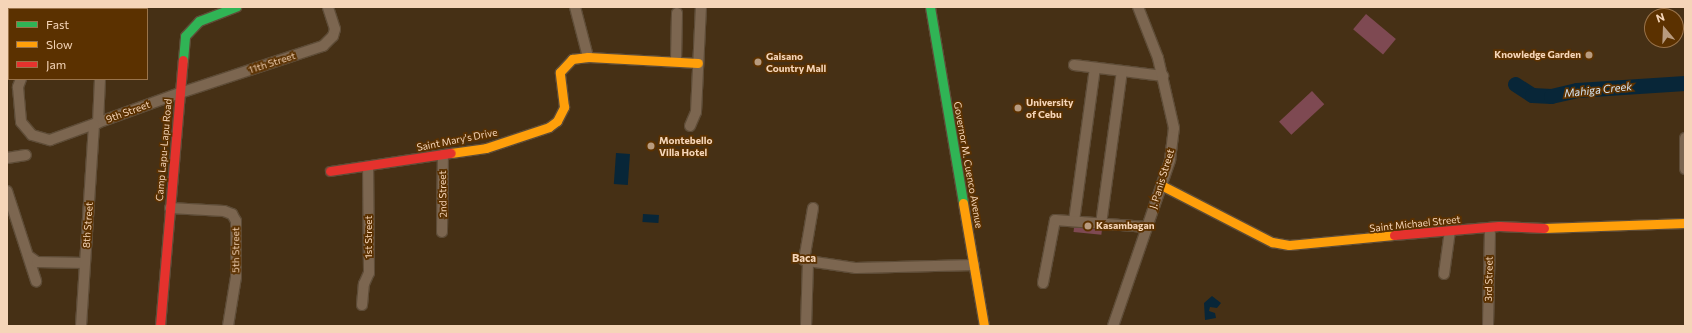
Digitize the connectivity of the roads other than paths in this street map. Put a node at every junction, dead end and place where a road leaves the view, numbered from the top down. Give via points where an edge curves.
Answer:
1 (236, 7) edge
2 (328, 7) edge
3 (575, 7) edge
4 (701, 7) edge
5 (930, 7) edge
6 (1138, 7) edge
7 (678, 13) dead end
8 (588, 57) junction
9 (676, 61) junction
10 (698, 62) junction
11 (1074, 65) dead end
12 (1095, 68) junction
13 (1122, 71) junction
14 (1163, 76) junction
15 (21, 80) edge
16 (100, 80) edge
17 (180, 93) junction
18 (96, 123) junction
19 (690, 126) dead end
20 (1685, 138) edge
21 (26, 155) dead end
22 (443, 155) junction
23 (7, 158) edge
24 (368, 167) junction
25 (1685, 169) edge
26 (330, 171) dead end
27 (1161, 185) junction
28 (7, 191) edge
29 (170, 208) junction
30 (813, 208) dead end
31 (1074, 221) junction
32 (1102, 224) junction
33 (1685, 224) edge
34 (1147, 227) junction
35 (1450, 231) junction
36 (442, 232) dead end
37 (1490, 233) dead end
38 (30, 257) junction
39 (808, 261) junction
40 (85, 263) junction
41 (974, 264) junction
42 (1444, 274) dead end
43 (36, 281) dead end
44 (1043, 283) dead end
45 (362, 305) dead end
46 (81, 326) edge
47 (160, 326) edge
48 (228, 326) edge
49 (806, 326) edge
50 (984, 326) edge
51 (1113, 326) edge
52 (1488, 326) edge

1 - 17 street, Camp Lapu-Lapu Road via 199,21 184,36
2 - 17 street, 11th Street via 335,29 329,42 323,46
3 - 8 street
4 - 10 street
5 - 41 street, Governor M. Cuenco Avenue
6 - 14 street, J. Panis Street via 1152,39
7 - 9 street
8 - 9 street, Saint Mary's Drive
8 - 22 street, Saint Mary's Drive via 572,60 560,72 564,107 549,127 486,148
9 - 10 street, Saint Mary's Drive
10 - 19 street via 696,112
11 - 12 street
12 - 13 street
12 - 31 street
13 - 14 street
13 - 32 street
14 - 27 street, J. Panis Street via 1174,128 1170,160
15 - 18 street, 9th Street via 18,88 21,122 32,134 50,140
16 - 18 street, 9th Street
17 - 18 street, 9th Street
17 - 29 street, Camp Lapu-Lapu Road
18 - 40 street, 8th Street
20 - 25 street
21 - 23 street
22 - 24 street, Saint Mary's Drive
22 - 36 street, 2nd Street
24 - 26 street, Saint Mary's Drive
24 - 45 street, 1st Street via 369,273 364,284
27 - 34 street, J. Panis Street
27 - 35 street, Saint Michael Street via 1272,242 1289,245
28 - 38 street
29 - 47 street, Camp Lapu-Lapu Road
29 - 48 street, 5th Street via 224,211 232,214 236,221 236,277
30 - 39 street via 804,260
31 - 32 street
31 - 44 street via 1055,220
32 - 34 street
33 - 35 street, Saint Michael Street via 1530,229 1518,226
34 - 51 street, J. Panis Street
35 - 42 street
37 - 52 street, 3rd Street
38 - 40 street via 37,262
38 - 43 street
39 - 41 street via 856,268
39 - 49 street
40 - 46 street, 8th Street
41 - 50 street, Governor M. Cuenco Avenue

